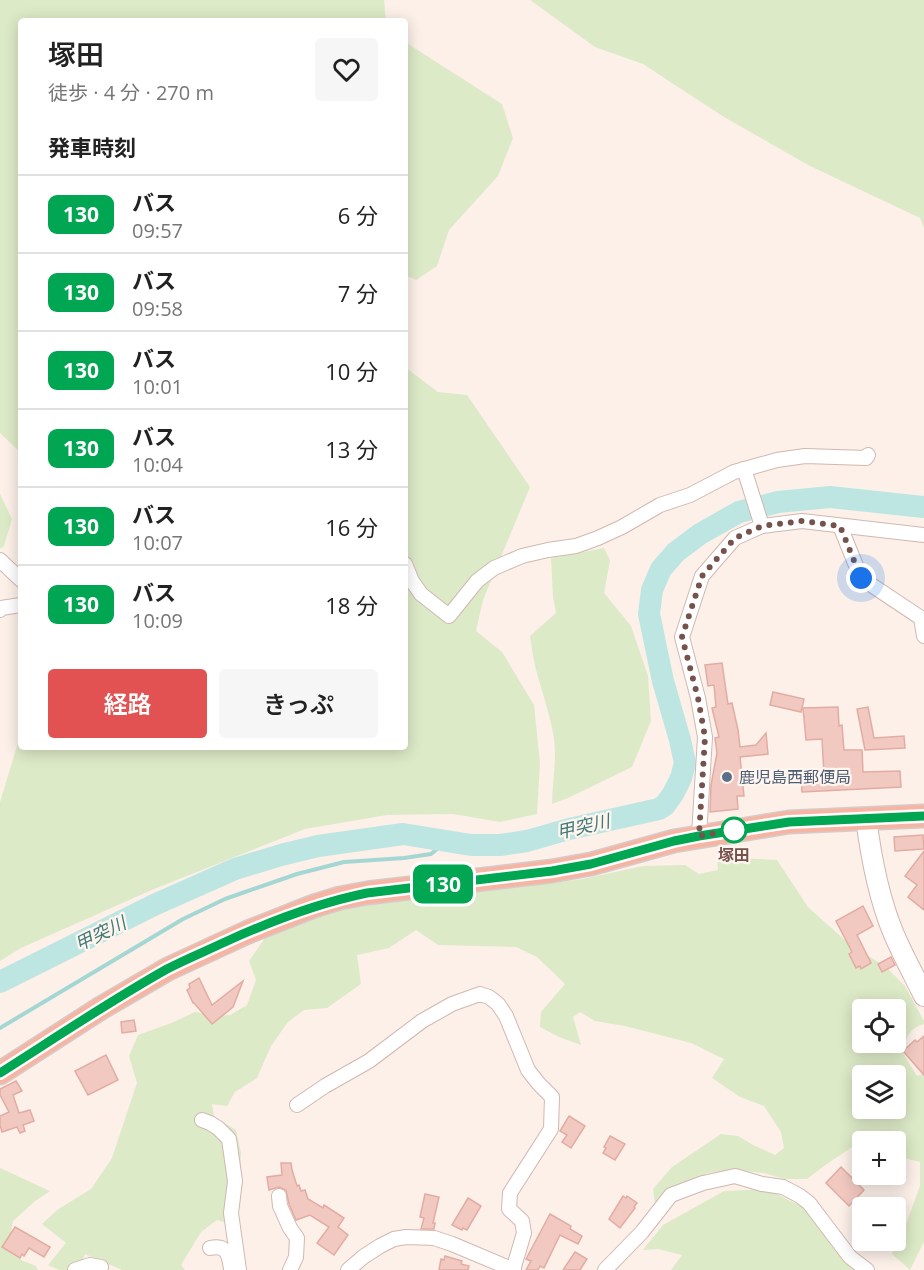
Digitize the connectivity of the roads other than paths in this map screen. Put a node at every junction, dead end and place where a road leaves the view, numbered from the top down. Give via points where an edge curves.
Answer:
1 (868, 455) dead end
2 (744, 469) junction
3 (762, 526) junction
4 (840, 526) junction
5 (924, 535) edge
6 (0, 560) edge
7 (408, 571) edge
8 (18, 577) edge
9 (18, 605) edge
10 (0, 610) edge
11 (924, 636) edge
12 (924, 816) edge
13 (866, 818) junction
14 (699, 836) junction
15 (924, 996) edge
16 (0, 1073) edge
17 (297, 1105) dead end
18 (202, 1120) dead end
19 (279, 1196) dead end
20 (210, 1248) dead end
21 (100, 1267) dead end
22 (75, 1270) edge
23 (231, 1270) edge
24 (239, 1270) edge
25 (290, 1270) edge
26 (348, 1270) edge
27 (513, 1270) edge
28 (605, 1270) edge
29 (867, 1270) edge

1 - 2 street via 805,456
2 - 3 street
2 - 7 street via 660,505 598,538 522,556 494,568 477,581 450,615 421,594
3 - 4 street via 802,521
3 - 14 street via 735,538 702,576 682,637 705,737
4 - 5 street
4 - 11 street via 861,578 921,618
6 - 8 street
9 - 10 street
12 - 13 highway
13 - 14 highway via 789,822
13 - 15 main road via 886,914
14 - 16 highway via 591,864 367,893 314,906 168,969
17 - 27 street via 452,1004 480,994 489,997 506,1016 528,1070 552,1097 551,1129 510,1193 509,1209 522,1221 524,1233
18 - 24 street via 229,1139 236,1181 231,1213
19 - 25 street via 280,1206 297,1238 296,1257
20 - 23 street via 224,1249
21 - 22 street via 90,1265
26 - 27 street via 380,1246 406,1237 434,1238
28 - 29 street via 671,1195 735,1176 783,1187 800,1196 850,1257

